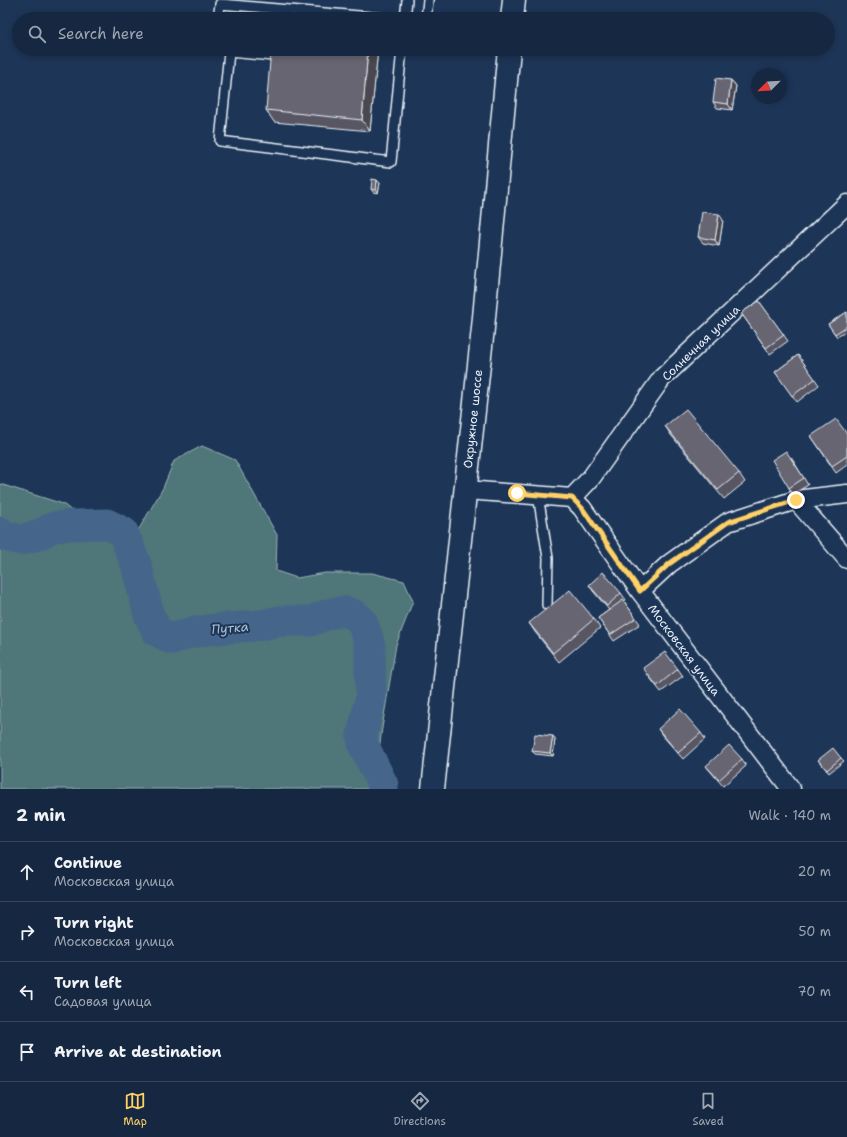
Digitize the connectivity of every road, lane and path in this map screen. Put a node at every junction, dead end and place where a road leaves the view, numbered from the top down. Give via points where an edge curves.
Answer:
1 (407, 0) edge
2 (428, 0) edge
3 (514, 0) edge
4 (219, 12) edge
5 (315, 12) edge
6 (406, 12) edge
7 (427, 12) edge
8 (513, 12) edge
9 (227, 56) edge
10 (401, 56) edge
11 (508, 56) edge
12 (847, 204) edge
13 (466, 490) junction
14 (847, 494) edge
15 (538, 495) junction
16 (572, 498) junction
17 (796, 500) junction
18 (847, 559) edge
19 (640, 591) junction
20 (547, 605) dead end
21 (434, 789) edge
22 (791, 789) edge

1 - 6 lane
2 - 7 lane
3 - 8 main road
4 - 5 lane via 220,4
9 - 10 lane via 220,141 391,162
11 - 13 main road, Окружное шоссе
12 - 16 street, Солнечная улица via 662,378 591,478
13 - 15 street
13 - 21 main road, Окружное шоссе
14 - 17 street
15 - 16 street
15 - 20 lane via 548,558
16 - 19 street, Московская улица via 582,508
17 - 18 street
17 - 19 street via 728,522 669,564
19 - 22 street, Московская улица

